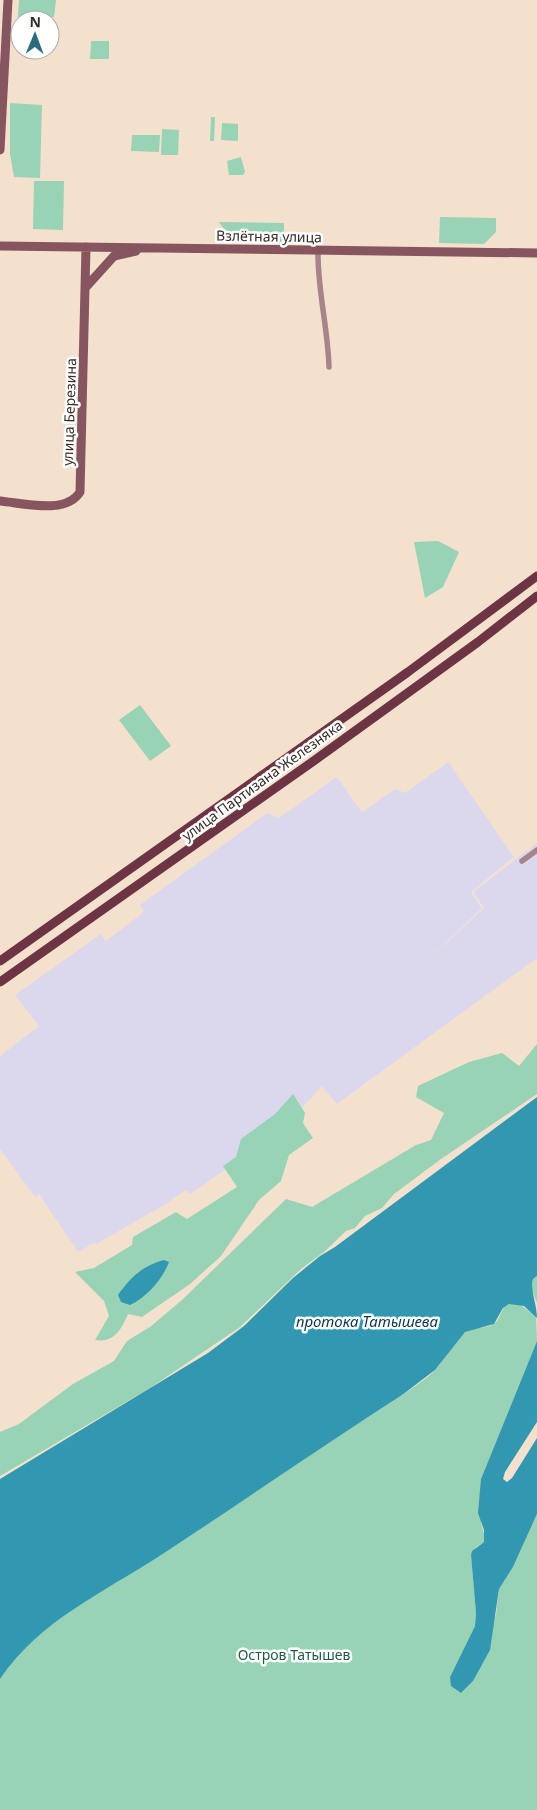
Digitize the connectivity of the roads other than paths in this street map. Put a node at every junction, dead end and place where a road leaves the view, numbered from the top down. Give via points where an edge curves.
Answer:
1 (8, 0) edge
2 (0, 150) edge
3 (0, 246) edge
4 (86, 247) junction
5 (154, 247) junction
6 (318, 250) junction
7 (537, 253) edge
8 (86, 286) junction
9 (329, 367) dead end
10 (0, 502) edge
11 (537, 576) edge
12 (537, 596) edge
13 (485, 616) junction
14 (496, 628) junction
15 (449, 642) junction
16 (461, 654) junction
17 (537, 850) edge
18 (522, 861) dead end
19 (113, 880) junction
20 (123, 894) junction
21 (0, 961) edge
22 (0, 982) edge

1 - 2 street
3 - 4 street, Взлётная улица
4 - 5 street, Взлётная улица
4 - 8 street, улица Березина
5 - 6 street, Взлётная улица
5 - 8 street via 114,256
6 - 7 street, Взлётная улица
6 - 9 street
8 - 10 street, улица Березина via 80,492 76,498 61,505
11 - 13 main road, улица Партизана Железняка
12 - 14 main road, улица Партизана Железняка
13 - 14 main road via 486,623
13 - 15 main road, улица Партизана Железняка
14 - 16 main road, улица Партизана Железняка
15 - 16 main road via 458,644
15 - 19 main road, улица Партизана Железняка
16 - 20 main road, улица Партизана Железняка
17 - 18 street
19 - 20 main road
19 - 21 main road, улица Партизана Железняка
20 - 22 main road, улица Партизана Железняка

